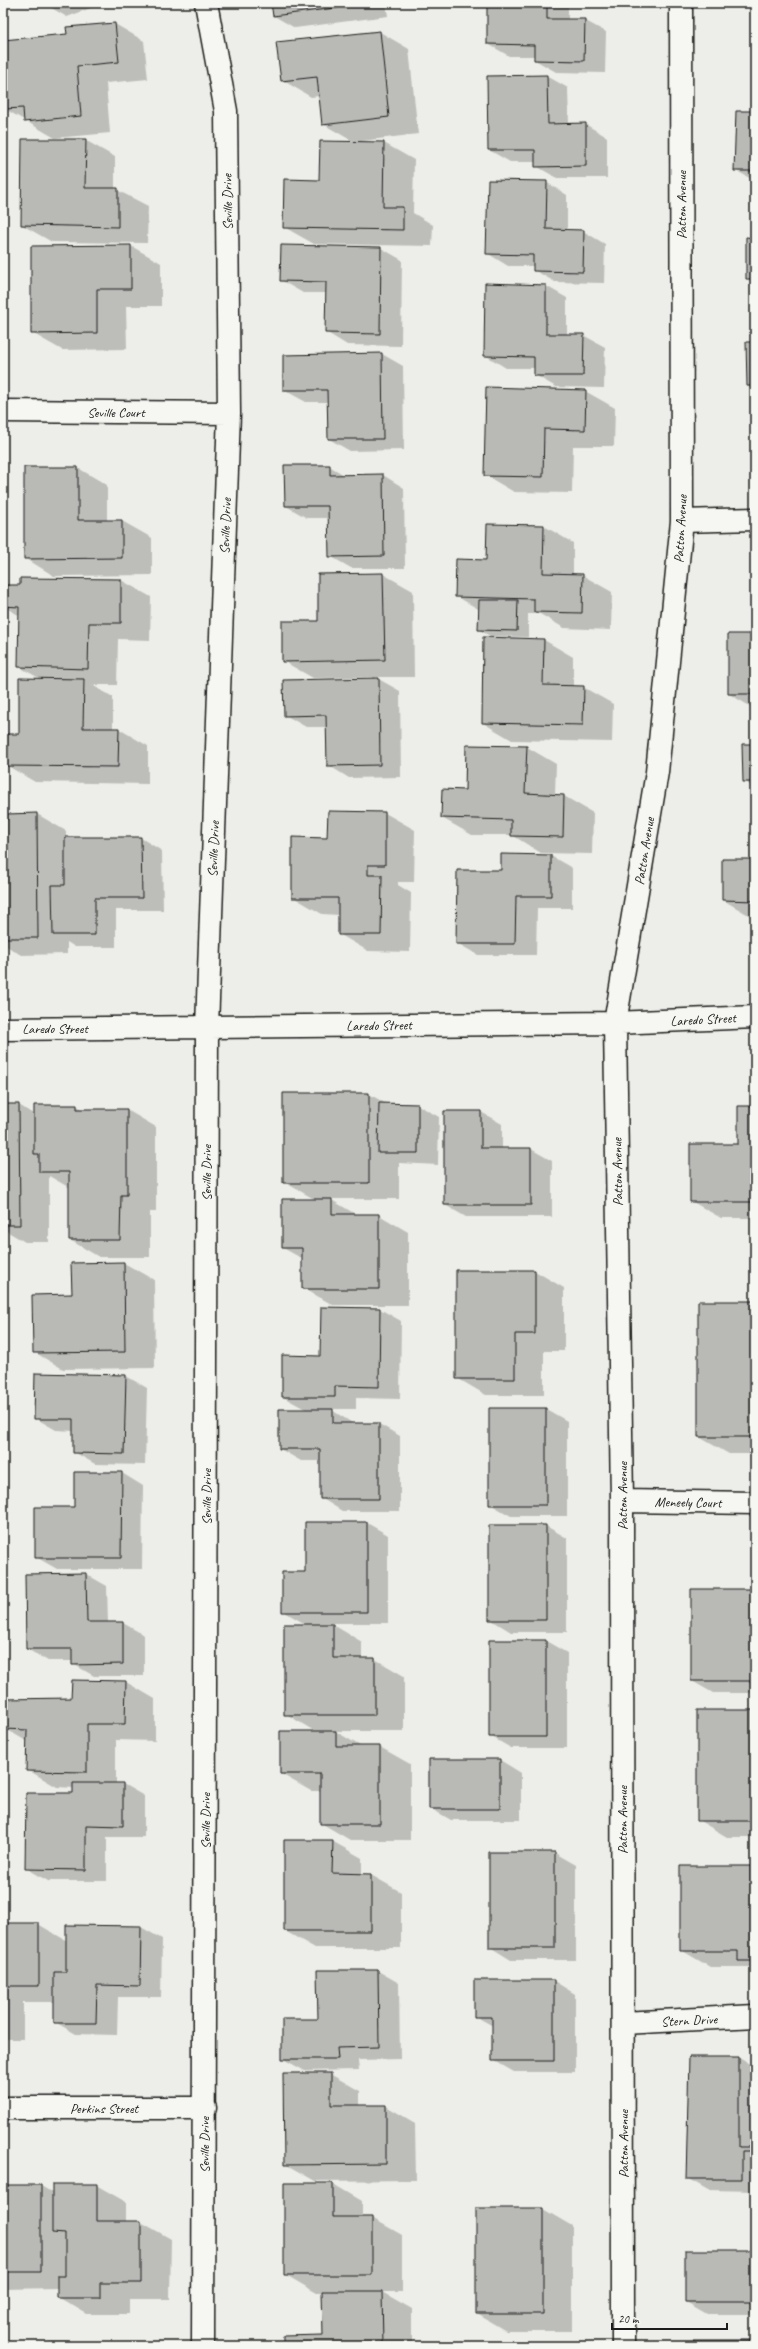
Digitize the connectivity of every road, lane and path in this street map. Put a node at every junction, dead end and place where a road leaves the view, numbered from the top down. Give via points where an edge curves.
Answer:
1 (206, 3) edge
2 (681, 3) edge
3 (3, 411) edge
4 (229, 413) junction
5 (755, 519) edge
6 (682, 521) junction
7 (755, 1016) edge
8 (615, 1023) junction
9 (207, 1027) junction
10 (3, 1028) edge
11 (622, 1501) junction
12 (755, 1502) edge
13 (755, 2016) edge
14 (623, 2023) junction
15 (3, 2108) edge
16 (205, 2108) junction
17 (203, 2346) edge
18 (623, 2346) edge

1 - 4 street, Seville Drive via 226,111
2 - 6 street, Patton Avenue
3 - 4 street, Seville Court
4 - 9 street, Seville Drive
5 - 6 street
6 - 8 street, Patton Avenue via 657,772
7 - 8 street, Laredo Street
8 - 9 street, Laredo Street
8 - 11 street, Patton Avenue
9 - 10 street, Laredo Street
9 - 16 street, Seville Drive
11 - 12 street, Meneely Court
11 - 14 street, Patton Avenue
13 - 14 street, Stern Drive
14 - 18 street, Patton Avenue
15 - 16 street, Perkins Street
16 - 17 street, Seville Drive

